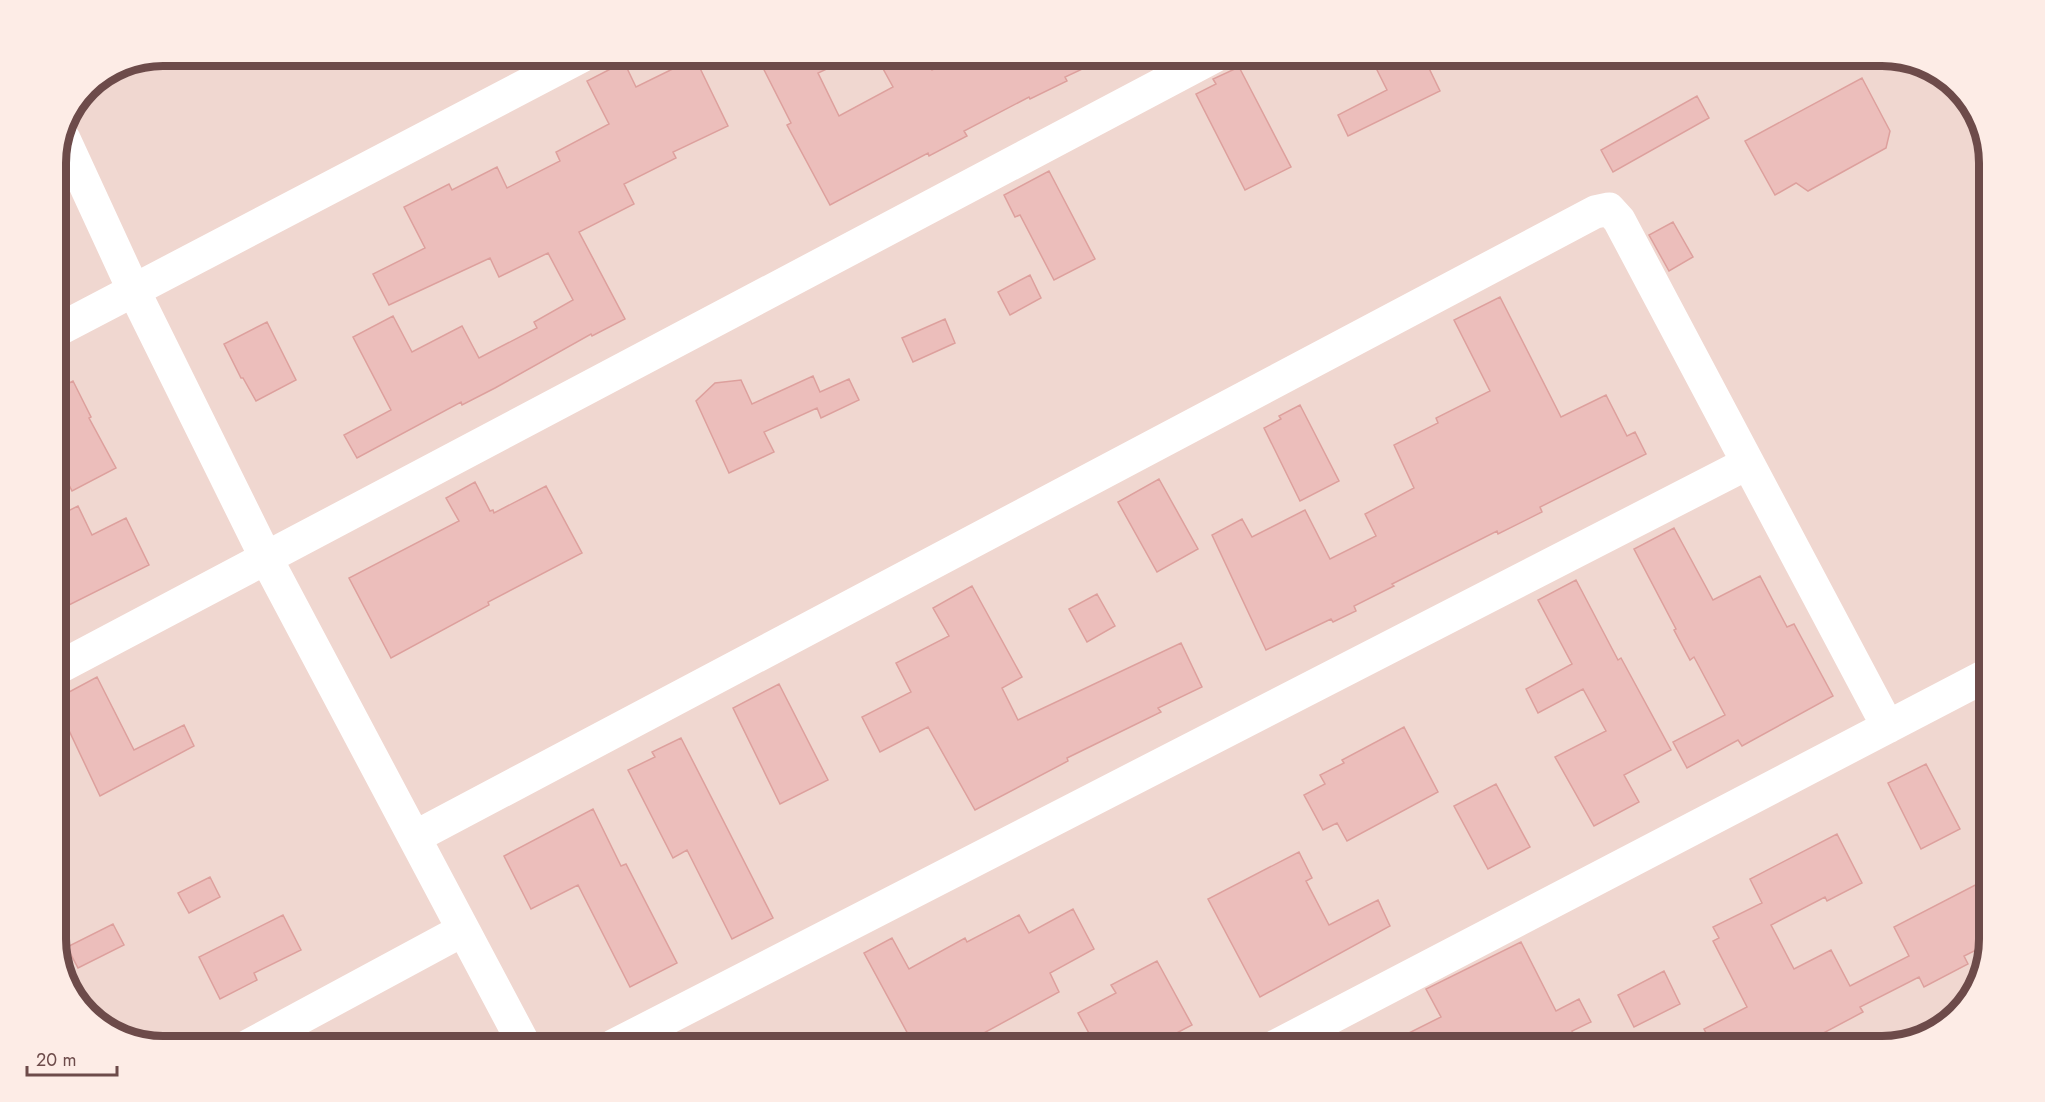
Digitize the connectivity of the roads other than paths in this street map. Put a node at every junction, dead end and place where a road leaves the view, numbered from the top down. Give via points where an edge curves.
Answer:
1 (563, 66) edge
2 (1196, 66) edge
3 (68, 147) edge
4 (134, 291) junction
5 (66, 326) edge
6 (1748, 463) junction
7 (266, 558) junction
8 (66, 664) edge
9 (1979, 679) edge
10 (1888, 727) junction
11 (415, 837) junction
12 (463, 930) junction
13 (268, 1036) edge
14 (519, 1036) edge
15 (634, 1036) edge
16 (1297, 1036) edge

1 - 4 street
2 - 7 street
3 - 4 street
4 - 5 street
4 - 7 street
6 - 10 street
6 - 11 street via 1619,220 1609,209 1595,212
6 - 15 street
7 - 8 street
7 - 11 street
9 - 10 street
10 - 16 street
11 - 12 street
12 - 13 street
12 - 14 street

